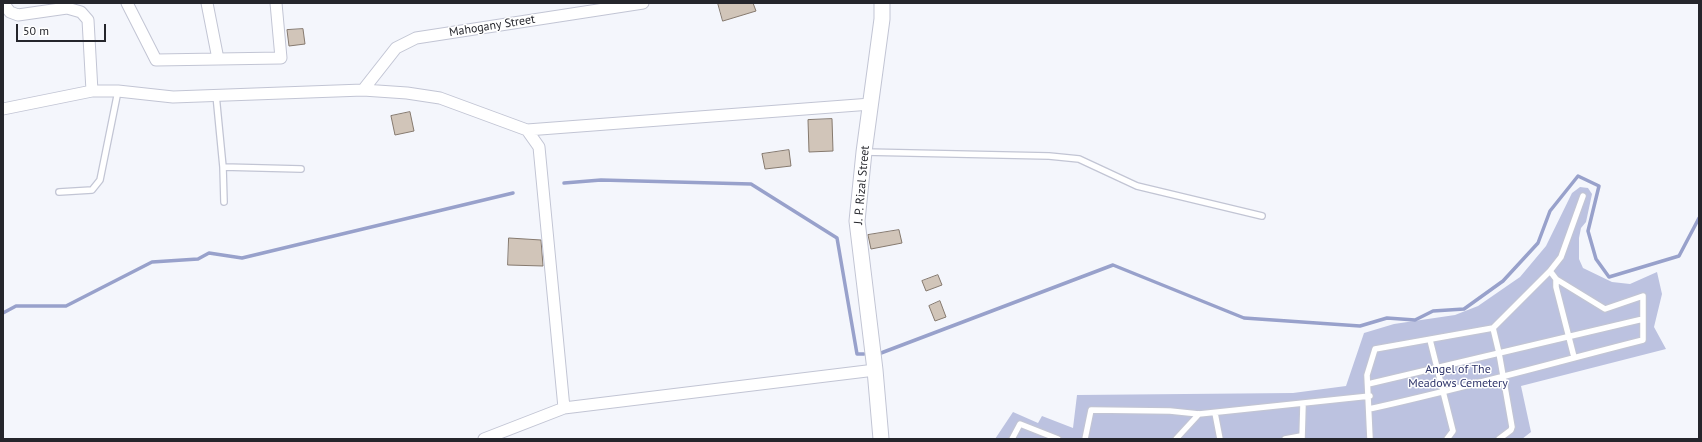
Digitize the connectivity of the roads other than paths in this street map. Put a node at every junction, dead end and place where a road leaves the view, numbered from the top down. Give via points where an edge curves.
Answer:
1 (3, 3) edge
2 (127, 3) edge
3 (207, 3) edge
4 (276, 3) edge
5 (643, 3) edge
6 (882, 3) edge
7 (218, 59) junction
8 (363, 90) junction
9 (92, 91) junction
10 (118, 91) junction
11 (216, 95) junction
12 (871, 104) junction
13 (3, 109) edge
14 (527, 130) junction
15 (864, 152) junction
16 (223, 167) junction
17 (301, 169) dead end
18 (59, 192) dead end
19 (1582, 196) dead end
20 (224, 202) dead end
21 (1262, 216) dead end
22 (1550, 271) junction
23 (1556, 279) junction
24 (1643, 318) junction
25 (1493, 328) junction
26 (1568, 336) junction
27 (1430, 340) junction
28 (1499, 352) junction
29 (1574, 357) junction
30 (1437, 368) junction
31 (876, 370) junction
32 (1502, 375) junction
33 (1368, 384) junction
34 (1444, 393) junction
35 (1370, 396) junction
36 (1303, 405) junction
37 (564, 408) junction
38 (1369, 409) junction
39 (1215, 413) junction
40 (1199, 414) junction
41 (1302, 437) edge
42 (484, 439) edge
43 (881, 439) edge
44 (1012, 439) edge
45 (1058, 439) edge
46 (1085, 439) edge
47 (1176, 439) edge
48 (1220, 439) edge
49 (1285, 439) edge
50 (1370, 439) edge
51 (1447, 439) edge
52 (1499, 439) edge

1 - 9 street via 10,12 18,15 67,8 81,12 88,20
2 - 7 street via 156,60
3 - 7 street
4 - 7 street via 281,58
5 - 8 street, Mahogany Street via 416,38 396,48
6 - 12 main road, J. P. Rizal Street
8 - 11 street
8 - 14 street via 440,98
9 - 10 street
9 - 13 street
10 - 11 street via 173,97
10 - 18 lane via 100,180 92,190
11 - 16 lane
12 - 14 street
12 - 15 main road, J. P. Rizal Street
14 - 37 street via 540,147
15 - 21 lane via 1049,156 1079,159 1137,186
15 - 31 main road, J. P. Rizal Street via 857,221
16 - 17 lane
16 - 20 lane
19 - 22 lane via 1561,257
22 - 23 lane
22 - 25 lane
23 - 24 lane via 1604,309 1643,296
23 - 26 lane
24 - 26 lane
24 - 29 lane via 1643,340
25 - 27 lane
25 - 28 lane
26 - 28 lane
26 - 29 lane
27 - 30 lane
27 - 33 lane via 1375,349 1367,375
28 - 30 lane
28 - 32 lane
29 - 32 lane
30 - 33 lane
30 - 34 lane
31 - 37 street
31 - 43 main road, J. P. Rizal Street
32 - 34 lane
32 - 52 lane via 1512,430
33 - 35 lane
34 - 38 lane
34 - 51 lane via 1454,431
35 - 36 lane
35 - 38 lane
36 - 39 lane
36 - 41 lane
37 - 42 street
38 - 50 lane
39 - 40 lane
39 - 48 lane
40 - 46 lane via 1091,410
40 - 47 lane
41 - 49 lane
44 - 45 lane via 1020,424

